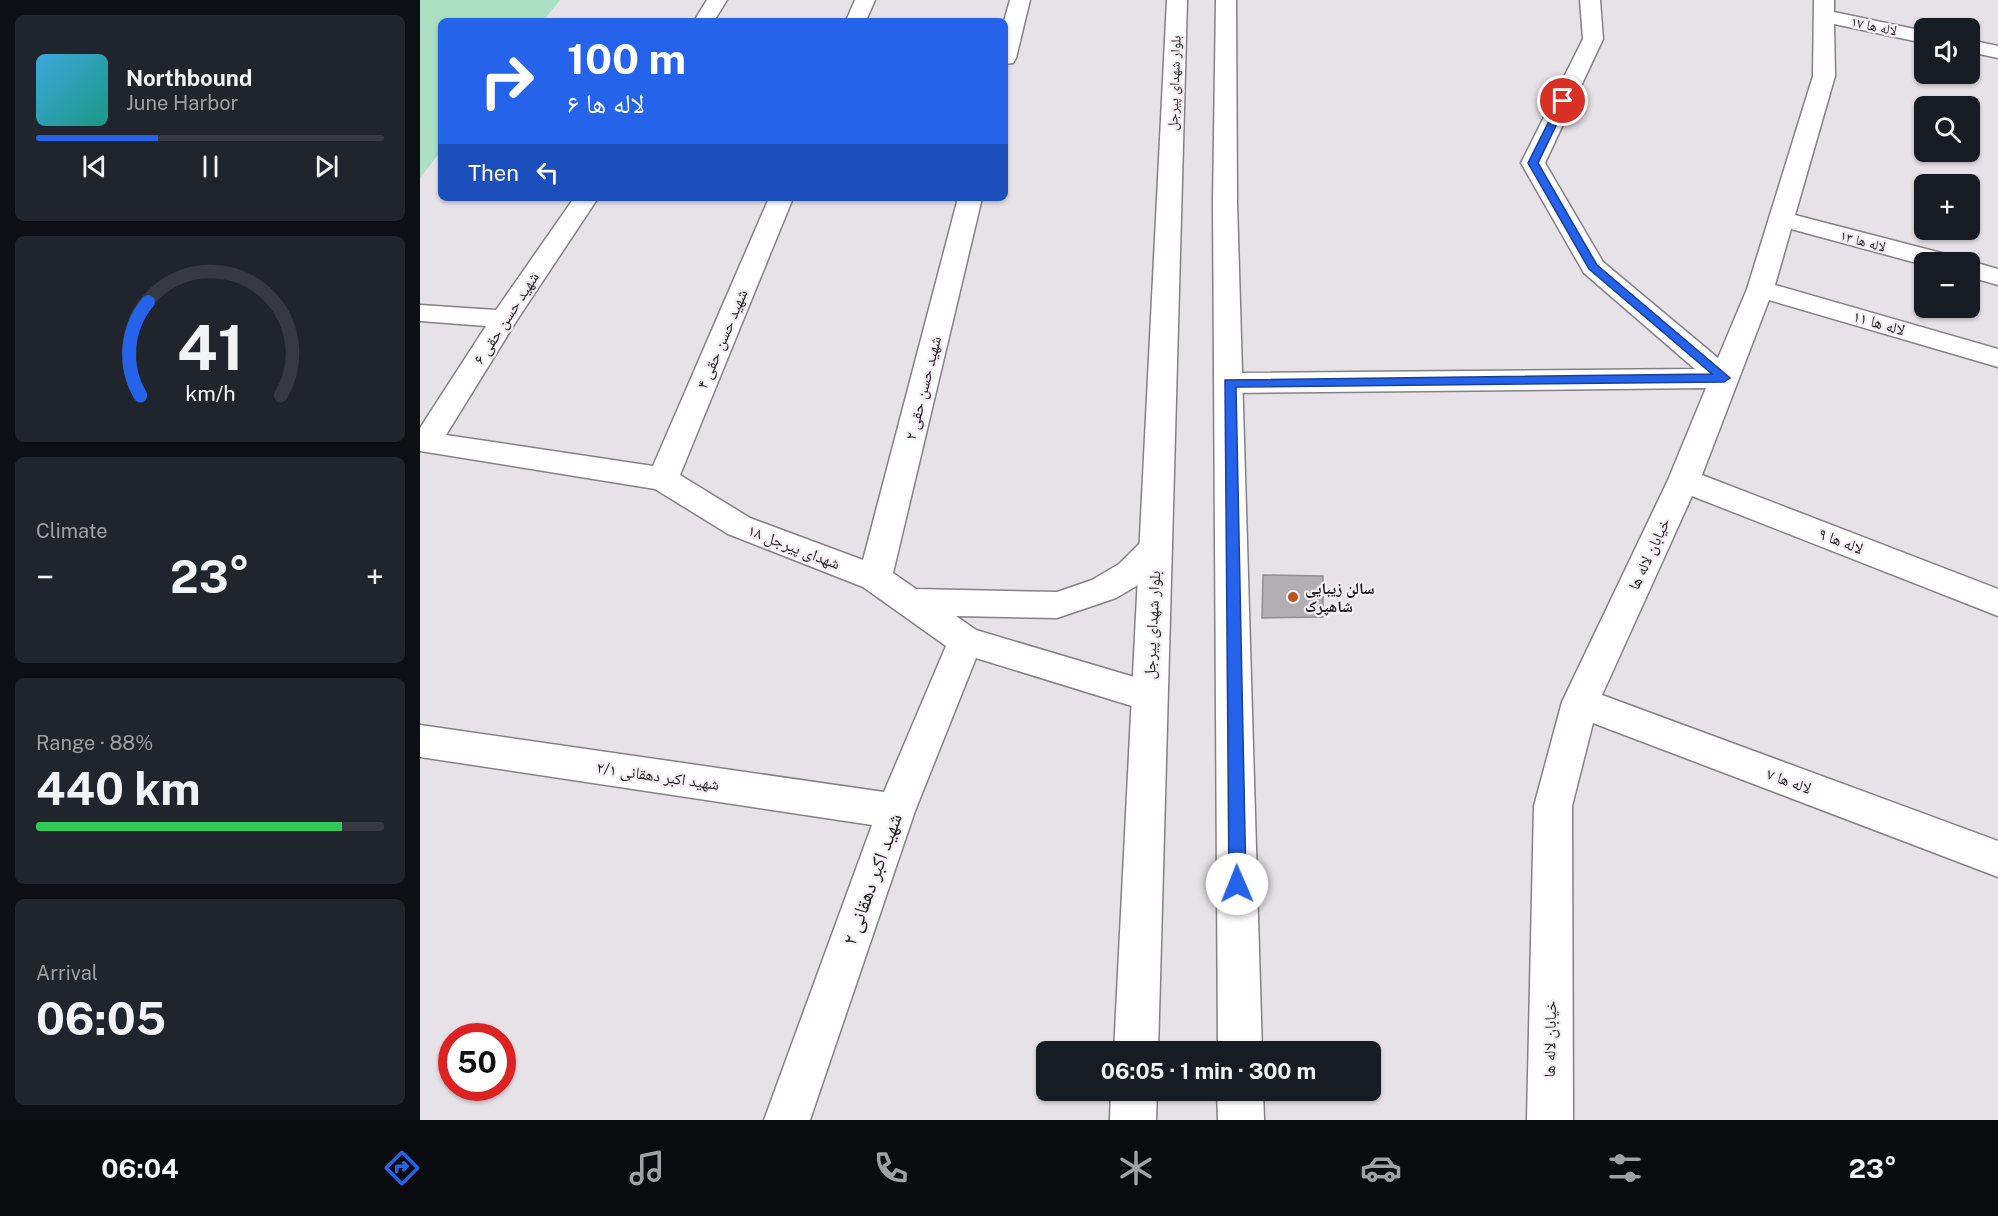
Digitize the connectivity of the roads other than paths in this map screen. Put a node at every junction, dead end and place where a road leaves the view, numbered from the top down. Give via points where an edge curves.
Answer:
1 (717, 0) edge
2 (865, 0) edge
3 (1020, 0) edge
4 (1177, 0) edge
5 (1226, 0) edge
6 (1590, 0) edge
7 (1824, 8) edge
8 (706, 18) edge
9 (857, 18) edge
10 (1914, 34) edge
11 (1008, 46) edge
12 (1980, 48) edge
13 (1998, 52) edge
14 (1194, 185) junction
15 (584, 201) edge
16 (780, 201) edge
17 (969, 201) edge
18 (1781, 219) junction
19 (1914, 254) edge
20 (1980, 272) edge
21 (1998, 277) edge
22 (1760, 289) junction
23 (420, 313) edge
24 (504, 319) junction
25 (1998, 358) edge
26 (1724, 378) junction
27 (1230, 383) junction
28 (424, 441) edge
29 (663, 479) junction
30 (1684, 480) junction
31 (1156, 548) junction
32 (875, 578) junction
33 (909, 602) junction
34 (1998, 603) edge
35 (965, 641) junction
36 (1148, 696) junction
37 (1580, 702) junction
38 (420, 741) edge
39 (896, 812) junction
40 (1998, 859) edge
41 (1136, 1041) edge
42 (1240, 1041) edge
43 (1134, 1101) edge
44 (1240, 1101) edge
45 (787, 1120) edge
46 (1133, 1120) edge
47 (1241, 1120) edge
48 (1550, 1120) edge

1 - 8 street
2 - 9 street
3 - 11 street
4 - 14 street, بلوار شهدای پیرجل
5 - 14 street via 1225,166
6 - 26 street via 1593,39 1533,163 1593,267
7 - 10 street, لاله ها ۱۷
7 - 18 street, خیابان لاله ها via 1824,76
12 - 13 street
14 - 27 street, بلوار شهدای پیرجل
14 - 31 street, بلوار شهدای پیرجل
15 - 24 street, شهید حسن حقی ۶
16 - 29 street, شهید حسن حقی ۴
17 - 32 street, شهید حسن حقی ۲
18 - 19 street, لاله ها ۱۳
18 - 22 street, خیابان لاله ها
20 - 21 street
22 - 25 street, لاله ها ۱۱
22 - 26 street, خیابان لاله ها
23 - 24 street
24 - 28 street, شهید حسن حقی ۶
26 - 27 street
26 - 30 street, خیابان لاله ها
27 - 42 street, بلوار شهدای پیرجل
28 - 29 street, شهدای پیرجل ۱۸
29 - 32 street, شهدای پیرجل ۱۸ via 740,526
30 - 34 street, لاله ها ۹
30 - 37 street, خیابان لاله ها
31 - 33 street via 1131,573 1104,589 1057,605
31 - 36 street, بلوار شهدای پیرجل
32 - 33 street, شهدای پیرجل ۱۸
33 - 35 street, شهدای پیرجل ۱۸
35 - 36 street, شهدای پیرجل ۱۸
35 - 39 street, شهید اکبر دهقانی ۲
36 - 41 street, بلوار شهدای پیرجل
37 - 40 street, لاله ها ۷
37 - 48 street, خیابان لاله ها via 1553,806
38 - 39 street, شهید اکبر دهقانی ۲/۱
39 - 45 street, شهید اکبر دهقانی ۲
43 - 46 street
44 - 47 street

